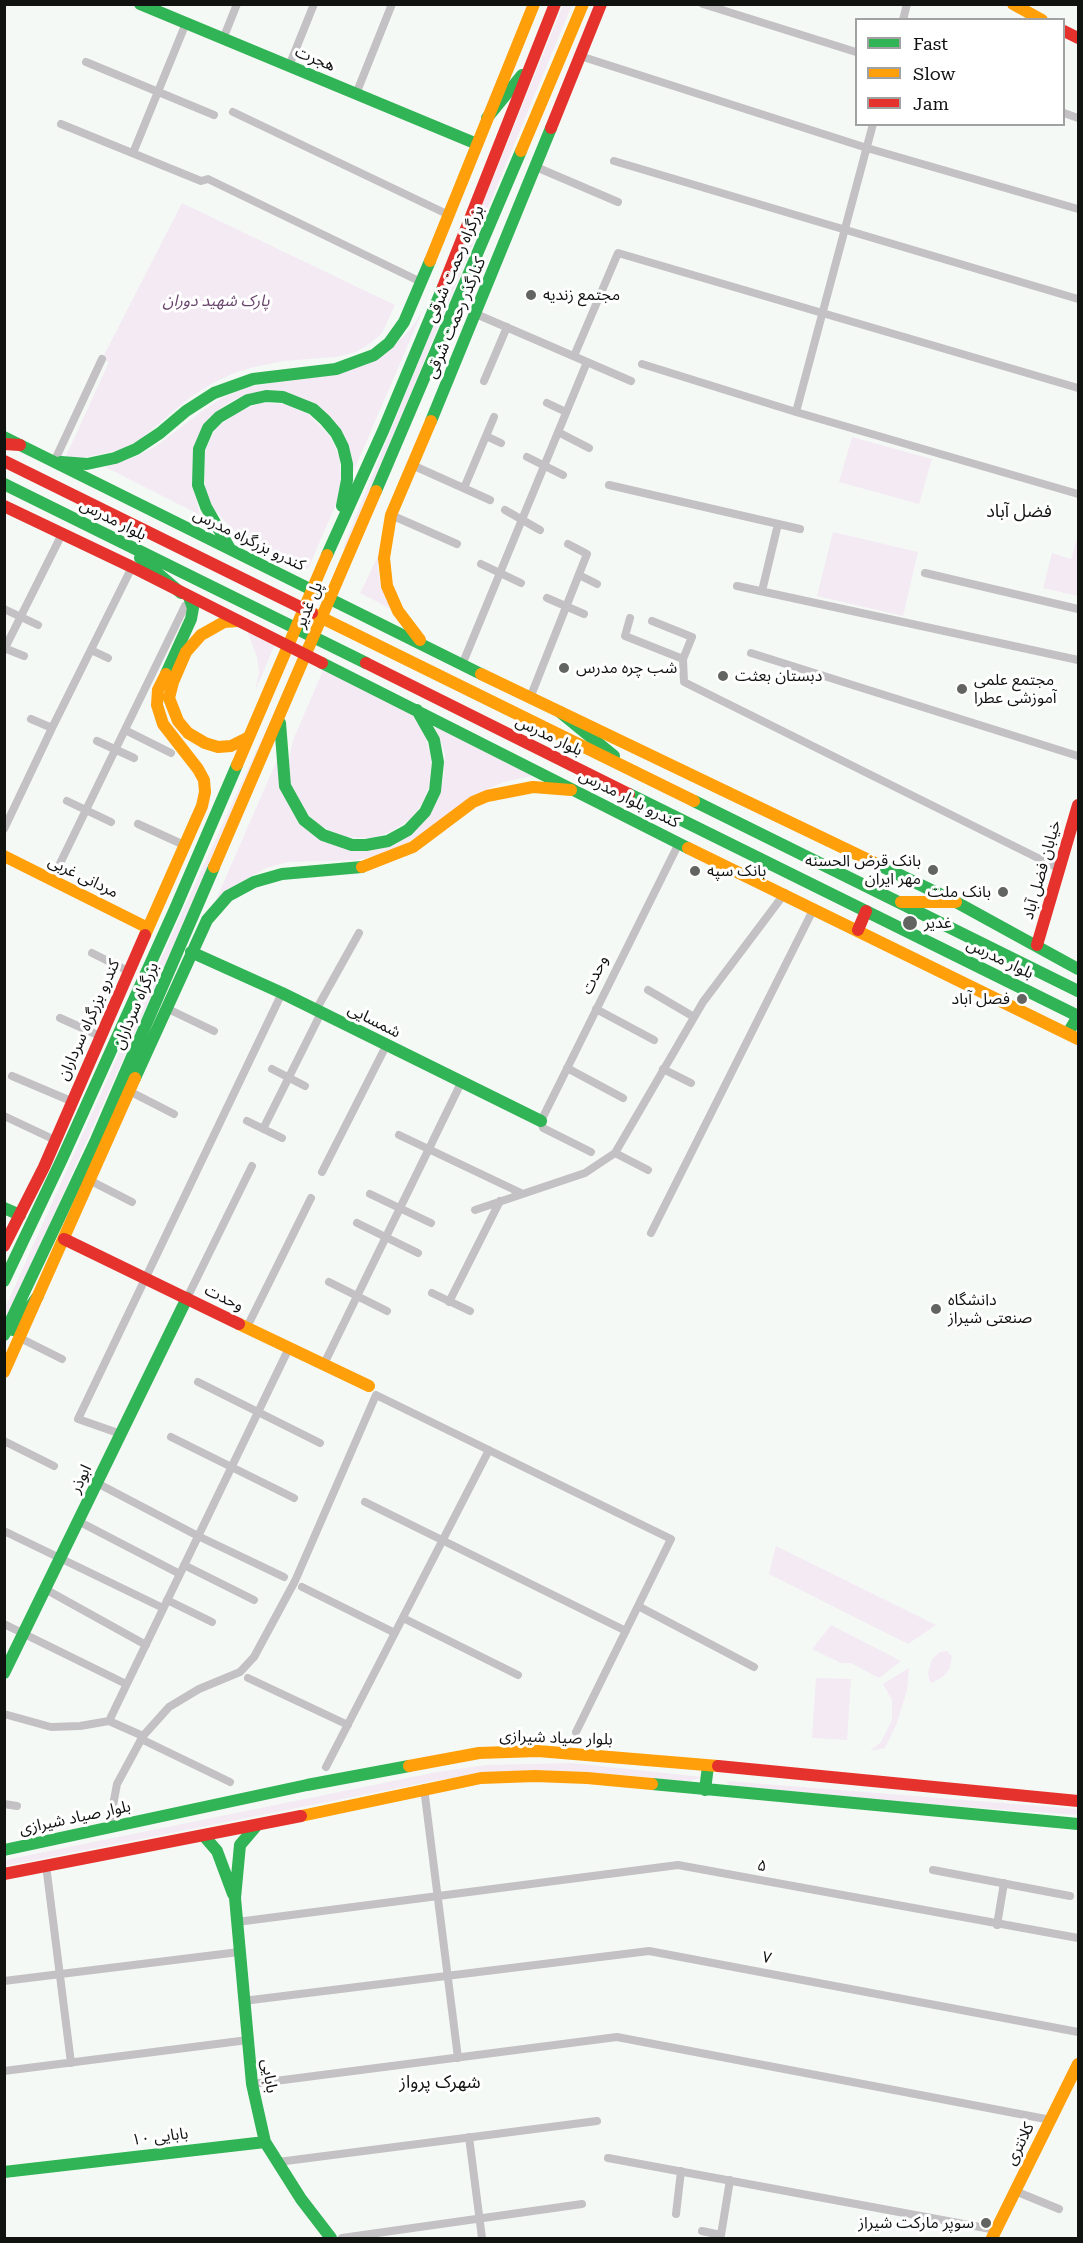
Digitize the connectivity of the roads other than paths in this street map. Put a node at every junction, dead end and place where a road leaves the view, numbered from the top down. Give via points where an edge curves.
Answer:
1 (140, 4) edge
2 (237, 4) edge
3 (314, 4) edge
4 (393, 4) edge
5 (534, 4) edge
6 (555, 4) edge
7 (583, 4) edge
8 (594, 4) edge
9 (601, 4) edge
10 (703, 4) edge
11 (1013, 4) edge
12 (159, 8) edge
13 (1038, 18) edge
14 (186, 23) junction
15 (573, 29) junction
16 (223, 39) junction
17 (855, 52) edge
18 (580, 56) junction
19 (86, 62) dead end
20 (531, 63) junction
21 (289, 66) junction
22 (158, 92) junction
23 (356, 94) junction
24 (233, 112) dead end
25 (214, 115) dead end
26 (487, 118) junction
27 (61, 124) dead end
28 (872, 126) edge
29 (477, 144) junction
30 (867, 148) junction
31 (133, 153) junction
32 (614, 161) dead end
33 (536, 167) junction
34 (618, 202) dead end
35 (1078, 209) edge
36 (449, 214) junction
37 (845, 231) junction
38 (421, 282) junction
39 (1078, 299) edge
40 (822, 313) junction
41 (476, 314) junction
42 (507, 327) junction
43 (574, 356) junction
44 (102, 359) dead end
45 (587, 362) junction
46 (642, 364) dead end
47 (484, 381) dead end
48 (631, 381) dead end
49 (1078, 388) edge
50 (547, 403) dead end
51 (566, 412) junction
52 (796, 412) junction
53 (494, 417) dead end
54 (558, 432) junction
55 (486, 436) junction
56 (4, 437) edge
57 (501, 443) dead end
58 (4, 444) edge
59 (20, 445) junction
60 (589, 448) dead end
61 (527, 457) dead end
62 (4, 460) edge
63 (54, 462) junction
64 (412, 465) junction
65 (544, 465) junction
66 (563, 475) dead end
67 (4, 484) edge
68 (609, 485) dead end
69 (464, 488) junction
70 (1078, 494) edge
71 (490, 500) dead end
72 (4, 506) edge
73 (505, 510) dead end
74 (391, 515) junction
75 (522, 519) junction
76 (778, 524) junction
77 (800, 529) dead end
78 (338, 530) junction
79 (540, 530) dead end
80 (62, 534) junction
81 (357, 536) joint
82 (457, 544) dead end
83 (568, 544) dead end
84 (124, 545) junction
85 (230, 549) junction
86 (481, 564) dead end
87 (132, 567) junction
88 (500, 573) junction
89 (925, 573) dead end
90 (579, 575) junction
91 (521, 583) dead end
92 (597, 584) dead end
93 (737, 585) dead end
94 (762, 591) junction
95 (547, 598) dead end
96 (185, 599) junction
97 (567, 606) junction
98 (4, 609) edge
99 (1078, 609) edge
100 (584, 614) dead end
101 (21, 617) junction
102 (630, 618) dead end
103 (238, 621) junction
104 (652, 621) dead end
105 (38, 625) dead end
106 (422, 643) junction
107 (5, 648) edge
108 (91, 650) junction
109 (752, 653) dead end
110 (24, 656) dead end
111 (108, 658) dead end
112 (683, 659) junction
113 (1078, 660) edge
114 (462, 664) junction
115 (274, 678) joint
116 (292, 687) joint
117 (530, 698) junction
118 (417, 710) junction
119 (560, 712) junction
120 (280, 716) junction
121 (31, 718) dead end
122 (52, 728) junction
123 (125, 730) junction
124 (249, 737) junction
125 (97, 741) dead end
126 (115, 749) junction
127 (171, 753) dead end
128 (1078, 756) edge
129 (134, 758) dead end
130 (637, 774) junction
131 (577, 791) junction
132 (676, 793) junction
133 (67, 801) dead end
134 (1078, 808) edge
135 (86, 810) junction
136 (666, 813) junction
137 (111, 822) dead end
138 (138, 824) dead end
139 (4, 830) edge
140 (679, 843) junction
141 (184, 844) junction
142 (4, 856) edge
143 (1060, 869) junction
144 (52, 880) junction
145 (785, 893) junction
146 (897, 902) junction
147 (956, 902) junction
148 (814, 908) junction
149 (866, 911) junction
150 (148, 928) junction
151 (858, 930) junction
152 (359, 933) dead end
153 (1037, 945) junction
154 (92, 952) dead end
155 (191, 952) junction
156 (1078, 969) edge
157 (128, 971) junction
158 (648, 990) dead end
159 (1078, 991) edge
160 (282, 993) junction
161 (166, 1008) junction
162 (596, 1010) junction
163 (318, 1012) junction
164 (1078, 1016) edge
165 (694, 1017) junction
166 (60, 1018) dead end
167 (214, 1031) dead end
168 (100, 1036) junction
169 (1073, 1036) edge
170 (654, 1041) dead end
171 (386, 1046) junction
172 (567, 1068) junction
173 (272, 1069) dead end
174 (663, 1069) junction
175 (12, 1076) dead end
176 (289, 1078) junction
177 (461, 1083) junction
178 (691, 1083) dead end
179 (305, 1086) dead end
180 (129, 1091) junction
181 (623, 1098) dead end
182 (71, 1101) junction
183 (174, 1114) dead end
184 (4, 1116) edge
185 (247, 1121) dead end
186 (541, 1121) junction
187 (263, 1129) junction
188 (399, 1135) dead end
189 (56, 1137) junction
190 (282, 1138) dead end
191 (96, 1140) junction
192 (429, 1149) junction
193 (591, 1152) dead end
194 (615, 1153) junction
195 (64, 1155) junction
196 (252, 1166) dead end
197 (44, 1167) junction
198 (648, 1170) dead end
199 (322, 1172) dead end
200 (87, 1186) junction
201 (521, 1193) junction
202 (370, 1194) dead end
203 (310, 1198) dead end
204 (500, 1201) junction
205 (132, 1202) dead end
206 (4, 1208) edge
207 (400, 1209) junction
208 (475, 1210) dead end
209 (20, 1215) junction
210 (357, 1223) dead end
211 (431, 1223) dead end
212 (651, 1233) dead end
213 (386, 1238) junction
214 (64, 1239) junction
215 (4, 1246) edge
216 (418, 1253) dead end
217 (145, 1278) junction
218 (4, 1281) edge
219 (329, 1282) dead end
220 (432, 1293) dead end
221 (38, 1296) junction
222 (357, 1296) junction
223 (187, 1298) junction
224 (449, 1302) junction
225 (387, 1311) dead end
226 (470, 1311) dead end
227 (247, 1327) junction
228 (4, 1335) edge
229 (20, 1338) junction
230 (4, 1342) edge
231 (289, 1347) junction
232 (62, 1359) dead end
233 (324, 1364) junction
234 (4, 1372) edge
235 (198, 1382) dead end
236 (373, 1391) junction
237 (258, 1412) junction
238 (121, 1434) junction
239 (171, 1437) dead end
240 (4, 1441) edge
241 (320, 1443) dead end
242 (489, 1450) junction
243 (54, 1466) dead end
244 (231, 1467) junction
245 (97, 1483) junction
246 (294, 1498) dead end
247 (365, 1502) dead end
248 (78, 1521) junction
249 (4, 1531) edge
250 (198, 1536) junction
251 (442, 1540) junction
252 (60, 1559) junction
253 (182, 1570) junction
254 (284, 1577) dead end
255 (302, 1587) dead end
256 (45, 1589) junction
257 (254, 1600) dead end
258 (165, 1604) junction
259 (638, 1606) junction
260 (403, 1618) junction
261 (212, 1622) dead end
262 (4, 1624) edge
263 (626, 1631) junction
264 (395, 1633) junction
265 (24, 1634) junction
266 (146, 1645) junction
267 (754, 1667) dead end
268 (4, 1673) edge
269 (518, 1675) dead end
270 (248, 1678) dead end
271 (126, 1684) junction
272 (4, 1714) edge
273 (109, 1721) junction
274 (348, 1725) junction
275 (576, 1732) dead end
276 (142, 1738) junction
277 (708, 1766) junction
278 (326, 1767) dead end
279 (230, 1782) dead end
280 (424, 1788) junction
281 (705, 1790) junction
282 (1078, 1801) edge
283 (4, 1804) edge
284 (17, 1806) dead end
285 (258, 1824) junction
286 (1078, 1824) edge
287 (109, 1827) junction
288 (204, 1836) junction
289 (4, 1850) edge
290 (46, 1865) junction
291 (933, 1870) dead end
292 (4, 1874) edge
293 (1004, 1883) junction
294 (437, 1896) junction
295 (1070, 1896) dead end
296 (235, 1898) junction
297 (237, 1922) junction
298 (997, 1925) junction
299 (1078, 1938) edge
300 (239, 1952) junction
301 (60, 1974) junction
302 (447, 1976) junction
303 (4, 1981) edge
304 (243, 2001) junction
305 (1078, 2032) edge
306 (248, 2040) junction
307 (458, 2058) junction
308 (71, 2063) junction
309 (1078, 2064) edge
310 (4, 2072) edge
311 (252, 2084) junction
312 (1051, 2120) junction
313 (597, 2121) dead end
314 (469, 2138) junction
315 (265, 2142) junction
316 (608, 2158) dead end
317 (278, 2162) junction
318 (681, 2171) junction
319 (4, 2172) edge
320 (730, 2180) junction
321 (1015, 2191) junction
322 (582, 2204) dead end
323 (1059, 2209) dead end
324 (676, 2214) dead end
325 (479, 2219) junction
326 (702, 2231) dead end
327 (994, 2234) edge
328 (332, 2238) edge
329 (342, 2238) edge
330 (482, 2238) edge

1 - 12 main road, هجرت
2 - 16 street
3 - 21 street
4 - 23 street
5 - 26 main road
6 - 20 main road, بزرگراه رحمت شرقی
7 - 15 main road, بزرگراه رحمت شرقی
8 - 15 main road
9 - 18 main road, کنارگذر رحمت شرقی
10 - 17 street
11 - 13 main road
12 - 14 main road, هجرت
14 - 16 main road, هجرت
14 - 22 street
15 - 81 main road, بزرگراه رحمت شرقی
16 - 21 main road, هجرت
18 - 30 street
18 - 33 main road, کنارگذر رحمت شرقی
19 - 22 street
20 - 26 main road
20 - 78 main road, بزرگراه رحمت شرقی via 426,330
21 - 23 main road, هجرت
22 - 25 street
22 - 31 street
23 - 29 main road, هجرت
24 - 36 street
26 - 29 main road
27 - 31 street
28 - 30 street
29 - 36 main road
30 - 35 street
30 - 37 street
31 - 38 street via 201,181 208,179
32 - 37 street
33 - 34 street
33 - 41 main road, کنارگذر رحمت شرقی
36 - 38 main road
37 - 39 street
37 - 40 street
38 - 63 main road via 397,333 374,355 336,369 253,379 214,393 136,449 115,458 87,464
40 - 43 street via 618,253
40 - 49 street
40 - 52 street
41 - 42 street
41 - 64 main road, کنارگذر رحمت شرقی
42 - 43 street
42 - 47 street
43 - 45 street
44 - 63 street
45 - 48 street
45 - 51 street
46 - 52 street
50 - 51 street
51 - 54 street
52 - 70 street
53 - 55 street
54 - 60 street
54 - 65 street
55 - 57 street
55 - 69 street
56 - 59 main road
58 - 59 main road
59 - 63 main road, کندرو بزرگراه مدرس
61 - 65 street
62 - 130 main road, بلوار مدرس
63 - 85 main road, کندرو بزرگراه مدرس
64 - 69 street
64 - 74 main road, کنارگذر رحمت شرقی
65 - 66 street
65 - 75 street
67 - 84 main road, بلوار مدرس
68 - 76 street
69 - 71 street
72 - 80 main road, کندرو بلوار مدرس
73 - 75 street
74 - 82 street
74 - 106 main road, کنارگذر رحمت شرقی via 384,558 387,586 398,610
75 - 79 street
75 - 88 street
76 - 77 street
76 - 94 street
78 - 85 main road via 347,464 336,433 313,409 283,397 266,396 248,400 219,417 208,428 199,449 198,485
78 - 115 main road, پل غدیر
80 - 87 main road, کندرو بلوار مدرس
80 - 101 street
81 - 116 main road, پل غدیر
83 - 90 street via 587,554
84 - 96 main road
84 - 136 main road, بلوار مدرس
85 - 106 main road, کندرو بزرگراه مدرس
86 - 88 street
87 - 96 main road, کندرو بلوار مدرس
87 - 108 street
88 - 91 street
88 - 114 street
89 - 99 street
90 - 92 street
90 - 97 street
93 - 94 street
94 - 113 street
95 - 97 street
96 - 103 main road, کندرو بلوار مدرس
96 - 123 street
96 - 141 main road, کندرو بزرگراه سرداران via 193,608 191,619 158,690 157,705 163,724 204,780 202,806
97 - 100 street
97 - 117 street
98 - 101 street
101 - 105 street
101 - 107 street
102 - 112 street via 624,636
103 - 118 main road, کندرو بلوار مدرس
103 - 124 main road via 224,622 201,635 186,652 169,698 178,722 205,743 231,746
104 - 112 street via 692,637
106 - 114 main road, کندرو بزرگراه مدرس
107 - 110 street
108 - 111 street
108 - 122 street
109 - 128 street
112 - 143 street via 684,682
114 - 117 main road, کندرو بزرگراه مدرس
115 - 124 main road, بزرگراه سرداران
116 - 120 main road, بزرگراه سرداران
117 - 119 main road, کندرو بزرگراه مدرس
118 - 120 main road via 434,740 438,762 435,791 425,812 408,830 366,845 352,845 323,835 297,810 285,786
118 - 131 main road, کندرو بلوار مدرس
119 - 130 main road
119 - 147 main road
120 - 191 main road, بزرگراه سرداران
121 - 122 street
122 - 139 street
123 - 126 street
123 - 127 street
124 - 195 main road, بزرگراه سرداران
125 - 126 street
126 - 129 street
126 - 135 street
130 - 132 main road, بلوار مدرس
131 - 140 main road, کندرو بلوار مدرس
131 - 155 main road via 533,787 487,796 412,847 389,858 364,867 282,874 254,882 228,896 207,920
132 - 136 main road
132 - 146 main road, بلوار مدرس
133 - 135 street
134 - 143 main road, خیابان فضل آباد
135 - 137 street
135 - 144 street
136 - 149 main road, بلوار مدرس
138 - 141 street
140 - 145 main road, کندرو بلوار مدرس
140 - 162 street, وحدت
141 - 150 main road, کندرو بزرگراه سرداران
142 - 144 main road, مردانی غربی
143 - 153 main road, خیابان فضل آباد
144 - 150 main road, مردانی غربی
145 - 148 main road, کندرو بلوار مدرس
145 - 165 street
146 - 147 main road
146 - 159 main road, بلوار مدرس
147 - 153 main road
148 - 151 main road, کندرو بلوار مدرس
148 - 212 street
149 - 151 main road
149 - 164 main road, بلوار مدرس
150 - 157 main road, کندرو بزرگراه سرداران
151 - 169 main road, کندرو بلوار مدرس
152 - 163 street
153 - 156 main road
154 - 157 street
155 - 160 main road, شمسایی
155 - 161 main road
157 - 168 main road, کندرو بزرگراه سرداران
158 - 165 street
160 - 163 main road, شمسایی
160 - 217 street
161 - 167 street
161 - 180 main road
162 - 170 street
162 - 172 street, وحدت
163 - 171 main road, شمسایی
163 - 176 street
164 - 169 main road
165 - 174 street
166 - 168 street
168 - 182 main road, کندرو بزرگراه سرداران
171 - 177 main road, شمسایی
171 - 199 street
172 - 181 street
172 - 186 street, وحدت
173 - 176 street
174 - 178 street
174 - 194 street
175 - 182 street
176 - 179 street
176 - 187 street
177 - 186 main road, شمسایی
177 - 192 street
180 - 183 street
180 - 200 main road
182 - 189 main road, کندرو بزرگراه سرداران
184 - 189 street
185 - 187 street
186 - 193 street via 543,1128
187 - 190 street
188 - 192 street
189 - 195 main road
189 - 197 main road, کندرو بزرگراه سرداران
191 - 200 main road
191 - 228 main road, بزرگراه سرداران
192 - 201 street
192 - 207 street
194 - 198 street
194 - 201 street via 585,1173
195 - 197 main road
195 - 218 main road, بزرگراه سرداران
196 - 223 street
197 - 209 main road, کندرو بزرگراه سرداران
200 - 205 street
200 - 214 main road
201 - 204 street
202 - 207 street
203 - 227 street
204 - 208 street
204 - 224 street
206 - 209 main road
207 - 211 street
207 - 213 street
209 - 215 main road, کندرو بزرگراه سرداران
210 - 213 street
213 - 216 street
213 - 222 street
214 - 217 main road, وحدت
214 - 221 main road
217 - 223 main road, وحدت
217 - 238 street via 78,1419
219 - 222 street
220 - 224 street
221 - 229 main road
221 - 230 main road
222 - 225 street
222 - 233 street
223 - 227 main road, وحدت
223 - 238 main road, ابوذر
224 - 226 street
227 - 231 main road, وحدت
229 - 232 street
229 - 234 main road
231 - 233 main road, وحدت
231 - 237 street
233 - 236 main road, وحدت
235 - 237 street
236 - 242 street
236 - 276 street via 295,1581 254,1657 240,1672 169,1707
237 - 241 street
237 - 244 street
238 - 245 main road, ابوذر
239 - 244 street
240 - 243 street
242 - 251 street
242 - 259 street via 671,1539
244 - 246 street
244 - 250 street
245 - 248 main road, ابوذر
245 - 250 street
247 - 251 street
248 - 252 main road, ابوذر
248 - 253 street
249 - 252 street
250 - 253 street
250 - 254 street
251 - 260 street
251 - 263 street
252 - 256 main road, ابوذر
252 - 258 street
253 - 257 street
253 - 258 street
255 - 264 street
256 - 265 main road, ابوذر
256 - 266 street
258 - 261 street
258 - 266 street
259 - 263 street
259 - 267 street
260 - 264 street
260 - 269 street
262 - 265 street
263 - 275 street
264 - 274 street
265 - 268 main road, ابوذر
265 - 271 street
266 - 271 street
270 - 274 street
271 - 273 street
272 - 273 street via 51,1727
273 - 276 street
274 - 278 street
276 - 279 street
276 - 287 street via 117,1784
277 - 281 main road
277 - 282 main road, بلوار صیاد شیرازی
277 - 287 main road, بلوار صیاد شیرازی via 538,1750 479,1753
280 - 281 main road via 481,1778 536,1776
280 - 285 main road
280 - 294 street
281 - 286 main road
283 - 284 street
285 - 288 main road
285 - 296 main road, بابایی via 240,1845
287 - 289 main road, بلوار صیاد شیرازی
288 - 290 main road
288 - 296 main road, بابایی via 217,1851
290 - 292 main road
290 - 301 street
291 - 293 street
293 - 295 street
293 - 298 street
294 - 297 street, ۵
294 - 298 street, ۵ via 678,1865
294 - 302 street
296 - 297 main road, بابایی
297 - 300 main road, بابایی
298 - 299 street, ۵
300 - 301 street
300 - 304 main road, بابایی
301 - 303 street
301 - 308 street
302 - 304 street, ۷
302 - 305 street, ۷ via 649,1951
302 - 307 street
304 - 306 main road, بابایی
306 - 308 street
306 - 311 main road, بابایی
307 - 311 street
307 - 312 street via 617,2037
308 - 310 street
309 - 312 main road, کلانتری
311 - 315 main road, بابایی
312 - 321 main road, کلانتری
313 - 314 street
314 - 317 street
314 - 325 street
315 - 317 main road, بابایی
315 - 319 main road, بابایی ۱۰
316 - 318 street
317 - 328 main road, بابایی
318 - 320 street
318 - 324 street
320 - 326 street via 721,2235
320 - 327 street
321 - 323 street
321 - 327 main road, کلانتری
322 - 325 street
325 - 329 street
325 - 330 street

